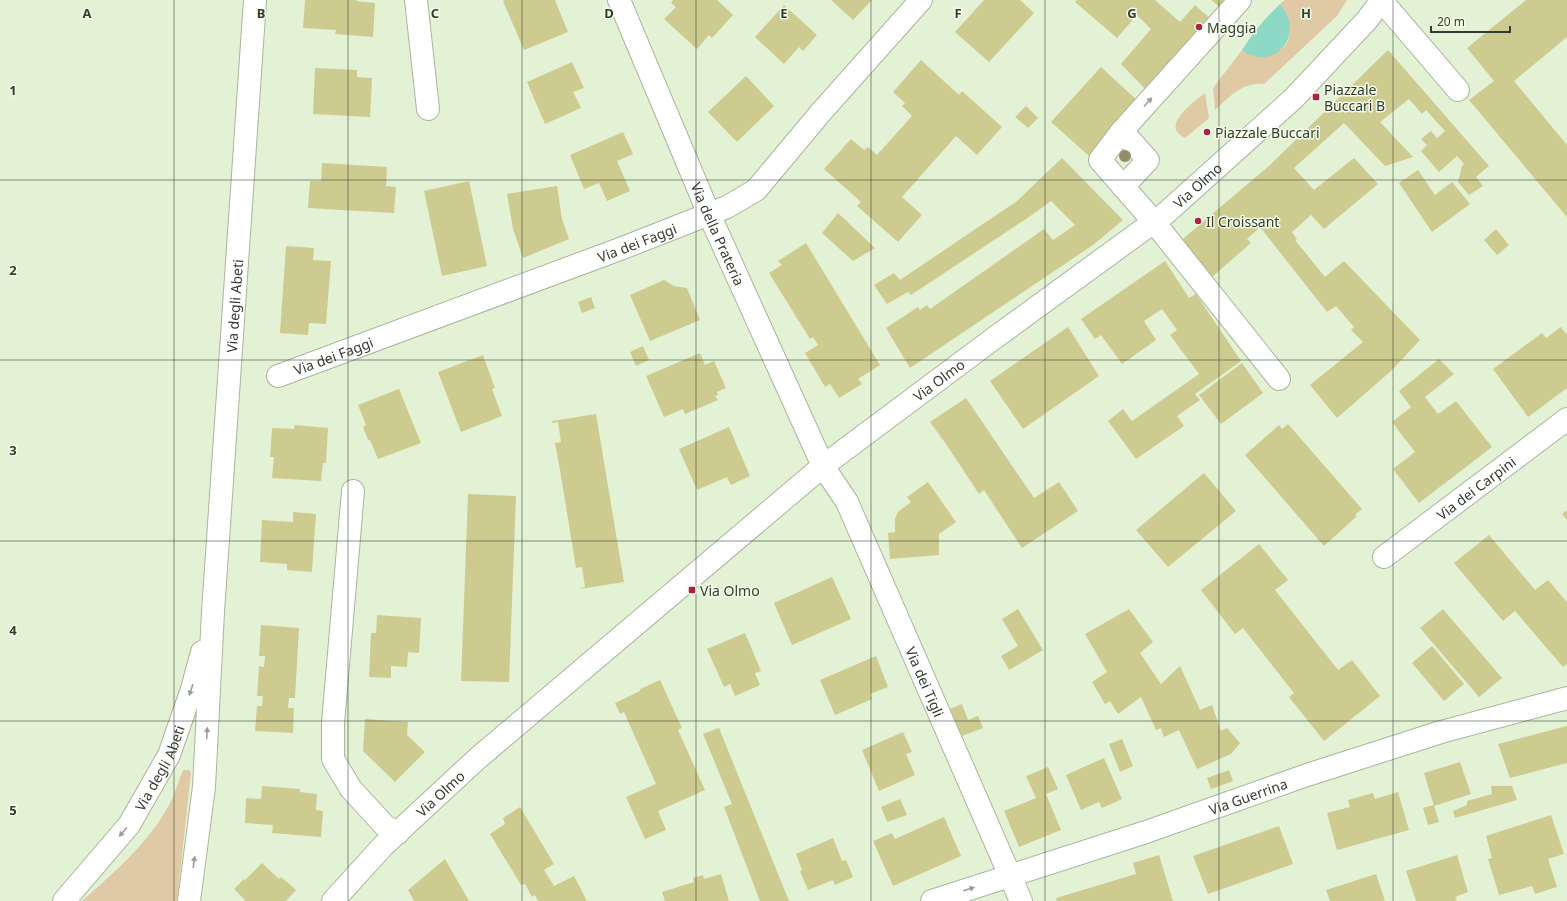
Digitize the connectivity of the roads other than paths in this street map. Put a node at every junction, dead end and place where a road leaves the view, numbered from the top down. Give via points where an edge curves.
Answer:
1 (255, 0) edge
2 (416, 0) edge
3 (619, 0) edge
4 (921, 0) edge
5 (1240, 0) edge
6 (1381, 0) edge
7 (1458, 90) dead end
8 (428, 109) dead end
9 (1122, 131) junction
10 (1123, 186) junction
11 (709, 214) junction
12 (1154, 222) junction
13 (278, 376) dead end
14 (1280, 379) dead end
15 (1567, 419) edge
16 (823, 466) junction
17 (353, 491) dead end
18 (1384, 557) dead end
19 (213, 612) junction
20 (1567, 698) edge
21 (398, 834) junction
22 (1010, 876) junction
23 (64, 901) edge
24 (189, 901) edge
25 (333, 901) edge
26 (932, 901) edge
27 (1021, 901) edge

1 - 19 street, Via degli Abeti
2 - 8 street
3 - 11 street, Via della Prateria
4 - 11 street, Via dei Faggi via 756,190
9 -> 5 street
6 - 7 street
6 - 12 street, Via Olmo via 1367,20 1294,98
9 - 10 street via 1100,160
9 - 10 street via 1148,160
10 - 12 street
11 - 13 street, Via dei Faggi
11 - 16 street, Via della Prateria
12 - 14 street
12 - 16 street, Via Olmo
15 - 18 street, Via dei Carpini
16 - 21 street, Via Olmo via 478,758
16 - 22 street, Via dei Tigli via 847,502
17 - 21 street via 333,723 333,759 351,789 385,826
19 -> 23 street, Via degli Abeti via 192,689 169,755 129,825
24 -> 19 street, Via degli Abeti via 204,787
20 - 22 street, Via Guerrina via 1441,732
21 - 25 street, Via Olmo via 383,846
26 -> 22 street, Via Guerrina
22 - 27 street, Via dei Tigli

